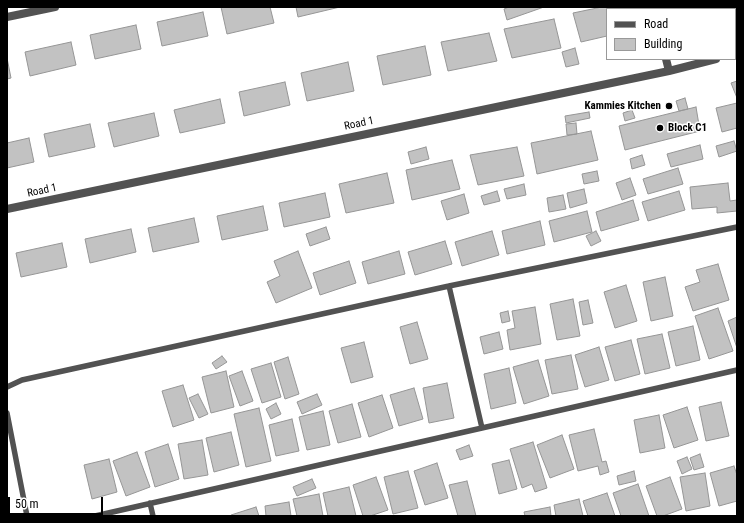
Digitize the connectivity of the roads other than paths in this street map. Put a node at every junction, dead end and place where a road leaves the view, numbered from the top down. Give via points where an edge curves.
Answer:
1 (55, 7) edge
2 (7, 17) edge
3 (666, 60) edge
4 (712, 60) edge
5 (669, 71) junction
6 (7, 209) edge
7 (737, 227) edge
8 (449, 286) junction
9 (737, 370) edge
10 (7, 387) edge
11 (7, 413) edge
12 (482, 428) junction
13 (150, 503) junction
14 (27, 516) edge
15 (95, 516) edge
16 (153, 516) edge

1 - 2 street
3 - 5 street
4 - 5 street, Road 1
5 - 6 street, Road 1
7 - 8 lane
8 - 10 lane via 22,380
8 - 12 lane
9 - 12 lane
11 - 14 lane
12 - 13 lane
13 - 15 lane
13 - 16 lane

